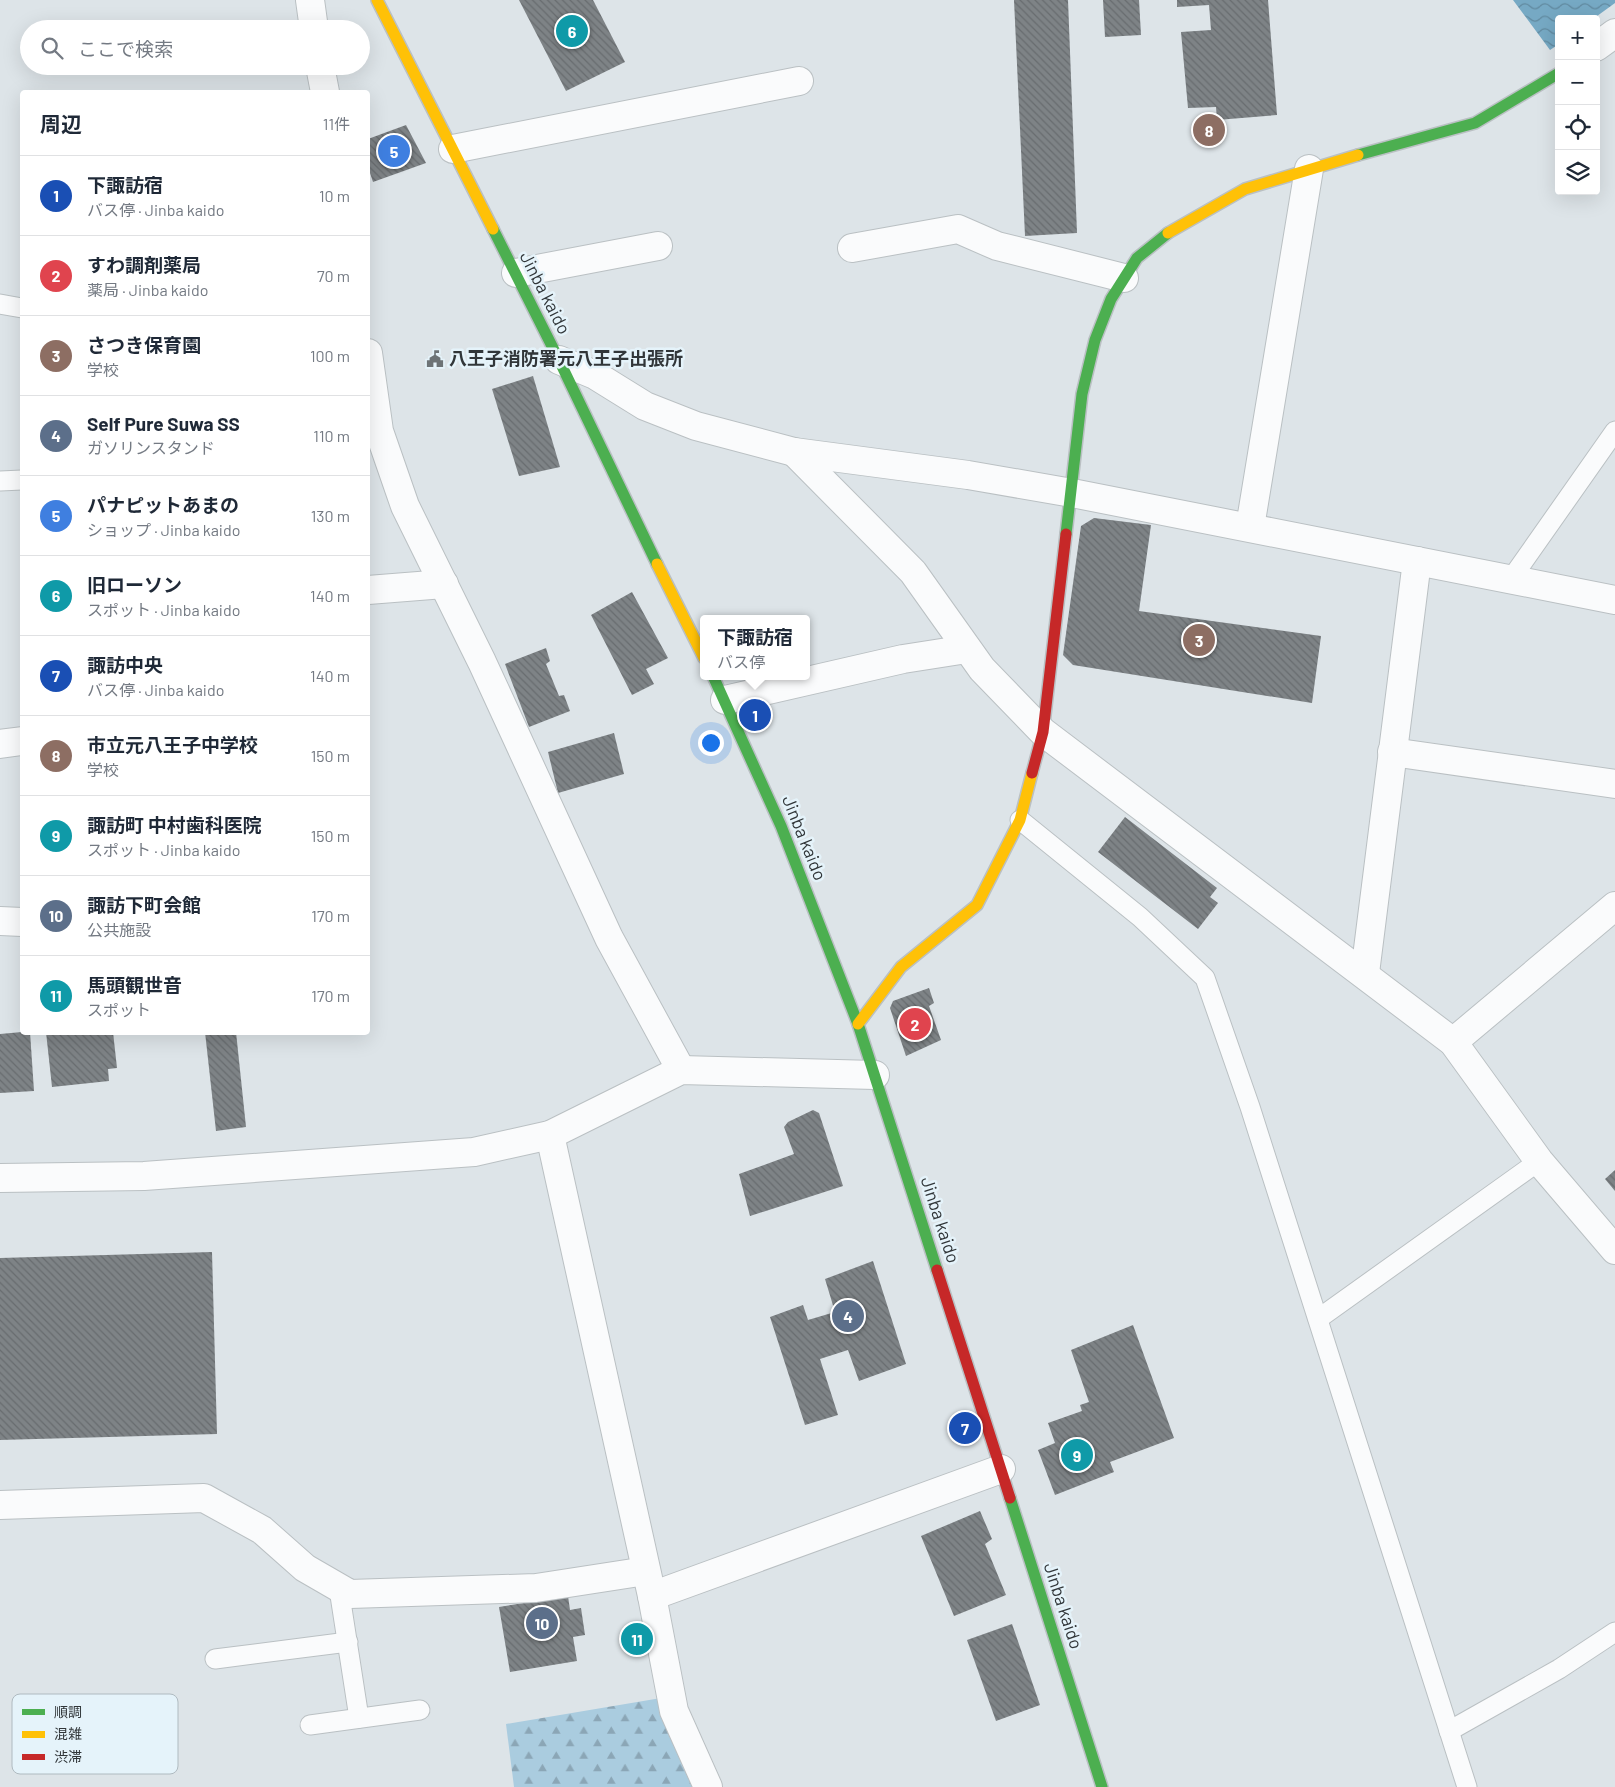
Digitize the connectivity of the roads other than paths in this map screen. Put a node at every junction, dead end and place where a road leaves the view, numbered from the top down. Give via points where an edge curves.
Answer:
1 (310, 0) edge
2 (377, 0) edge
3 (313, 20) edge
4 (1615, 33) edge
5 (1600, 44) edge
6 (322, 75) edge
7 (1555, 75) edge
8 (799, 81) dead end
9 (325, 90) edge
10 (452, 149) junction
11 (1308, 169) junction
12 (658, 246) dead end
13 (852, 248) dead end
14 (516, 273) junction
15 (1124, 278) junction
16 (0, 304) edge
17 (20, 308) edge
18 (559, 360) junction
19 (370, 394) edge
20 (371, 413) edge
21 (1615, 431) edge
22 (794, 452) junction
23 (20, 480) edge
24 (0, 481) edge
25 (1072, 493) junction
26 (1250, 527) junction
27 (1417, 561) junction
28 (1511, 579) junction
29 (444, 584) junction
30 (370, 590) edge
31 (1615, 600) edge
32 (967, 649) junction
33 (700, 650) edge
34 (810, 674) edge
35 (770, 680) edge
36 (719, 688) edge
37 (1044, 732) junction
38 (20, 741) edge
39 (0, 744) edge
40 (1392, 752) junction
41 (1615, 784) edge
42 (1020, 820) junction
43 (1615, 906) edge
44 (0, 921) edge
45 (20, 922) edge
46 (1365, 973) junction
47 (858, 1024) junction
48 (1453, 1042) junction
49 (682, 1070) junction
50 (875, 1075) junction
51 (550, 1135) junction
52 (1538, 1161) junction
53 (0, 1178) edge
54 (1615, 1250) edge
55 (1318, 1319) junction
56 (1001, 1470) junction
57 (0, 1505) edge
58 (649, 1583) junction
59 (339, 1589) junction
60 (1615, 1632) edge
61 (348, 1642) junction
62 (215, 1659) dead end
63 (420, 1710) dead end
64 (359, 1718) junction
65 (310, 1725) dead end
66 (1449, 1731) junction
67 (708, 1787) edge
68 (1102, 1787) edge
69 (1467, 1787) edge

1 - 3 street
2 - 10 main road, Jinba kaido
4 - 5 street
6 - 9 street
7 - 11 main road via 1475,123
8 - 10 street
10 - 14 main road, Jinba kaido
11 - 15 main road via 1244,189 1176,227 1137,258
11 - 26 street
12 - 14 street
13 - 15 street via 958,229 998,246
14 - 18 main road, Jinba kaido
15 - 25 main road via 1111,299 1090,358 1082,394
16 - 17 lane
18 - 22 street via 595,375 653,409 696,426
18 - 33 main road, Jinba kaido via 631,514
19 - 20 street
20 - 29 street via 405,506
21 - 28 lane
22 - 25 street via 968,475
22 - 32 street via 913,572
23 - 24 lane
25 - 26 street
25 - 37 main road
26 - 27 street
27 - 28 street
27 - 40 street
28 - 31 street
29 - 30 street
29 - 49 street via 609,938
32 - 34 street
32 - 37 street via 982,669
35 - 36 street
36 - 47 main road, Jinba kaido via 781,826
37 - 42 main road
37 - 46 street
38 - 39 street
40 - 41 street
40 - 46 street
42 - 47 main road via 977,904 901,967
42 - 55 lane via 1140,916 1204,978 1250,1107
43 - 48 street
44 - 45 street
46 - 48 street
47 - 50 main road, Jinba kaido
48 - 52 street
49 - 50 street
49 - 51 street
50 - 56 main road, Jinba kaido
51 - 53 street via 474,1152 144,1176
51 - 58 street
52 - 54 street
52 - 55 lane
55 - 66 lane
56 - 58 street
56 - 68 main road, Jinba kaido
57 - 59 street via 204,1498 262,1530 305,1568
58 - 59 street via 350,1594
58 - 67 street via 674,1711
59 - 61 lane
60 - 66 lane via 1559,1669
61 - 62 lane
61 - 64 lane
63 - 64 lane
64 - 65 lane
66 - 69 lane

